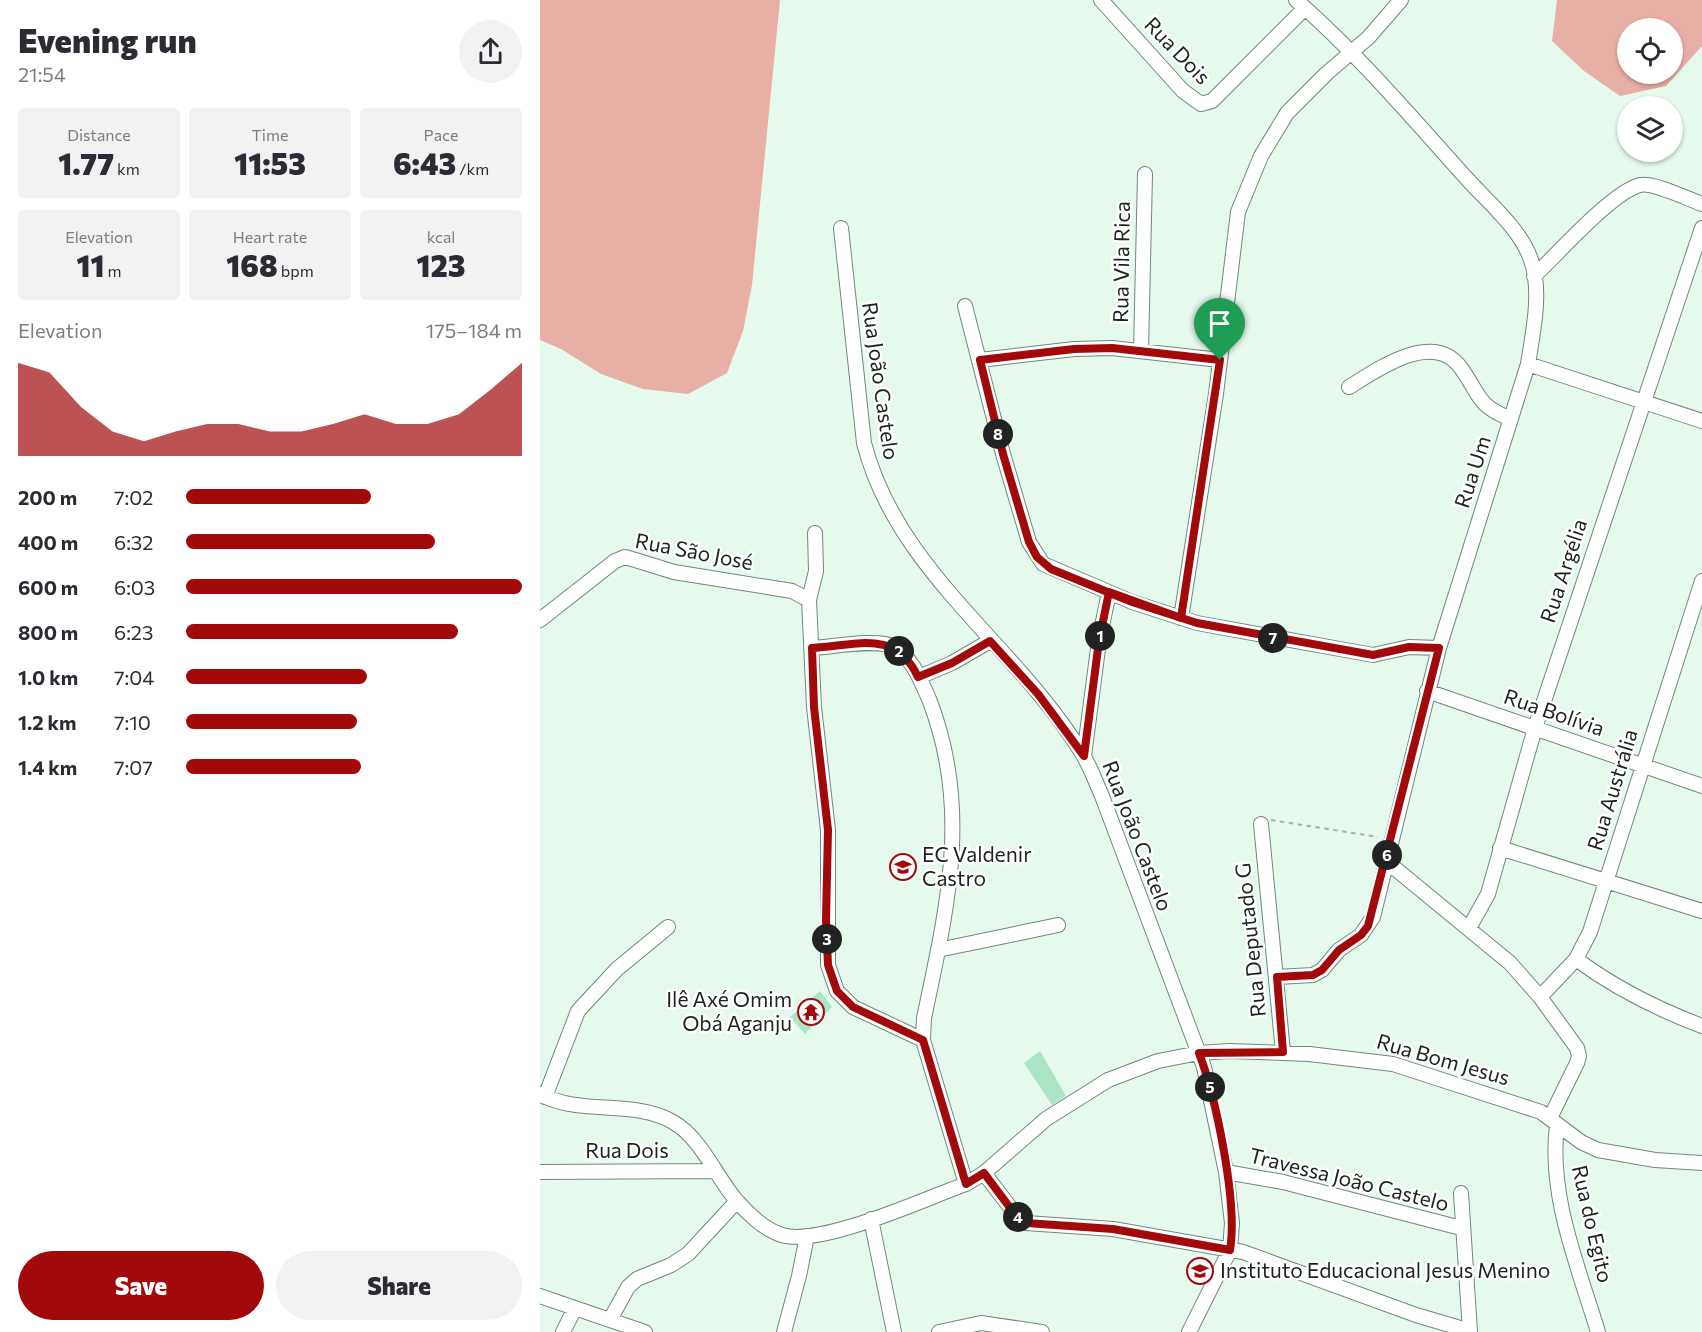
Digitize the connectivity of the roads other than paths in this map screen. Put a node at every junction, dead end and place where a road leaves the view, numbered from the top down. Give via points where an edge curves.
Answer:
1 (1101, 0) edge
2 (1401, 0) edge
3 (1300, 4) edge
4 (1352, 52) junction
5 (1145, 174) dead end
6 (1702, 204) edge
7 (841, 228) dead end
8 (1702, 228) edge
9 (1534, 276) junction
10 (965, 306) dead end
11 (1141, 351) junction
12 (980, 360) junction
13 (1220, 360) junction
14 (1528, 364) junction
15 (1349, 387) dead end
16 (1644, 403) junction
17 (1511, 419) junction
18 (1702, 421) edge
19 (815, 533) dead end
20 (1702, 581) edge
21 (1109, 592) junction
22 (809, 600) junction
23 (1181, 618) junction
24 (540, 620) edge
25 (990, 641) junction
26 (812, 648) junction
27 (1439, 648) junction
28 (918, 677) junction
29 (1427, 691) junction
30 (1534, 728) junction
31 (1084, 756) junction
32 (1643, 765) junction
33 (1702, 786) edge
34 (1261, 824) road end
35 (1500, 848) junction
36 (1386, 861) junction
37 (1607, 880) junction
38 (1702, 911) edge
39 (1058, 925) dead end
40 (668, 927) dead end
41 (1469, 928) junction
42 (938, 950) junction
43 (1576, 959) junction
44 (1277, 977) junction
45 (1540, 997) junction
46 (1702, 1026) edge
47 (923, 1040) junction
48 (1283, 1052) junction
49 (1199, 1053) junction
50 (542, 1096) edge
51 (1554, 1121) junction
52 (1702, 1163) edge
53 (714, 1171) junction
54 (540, 1172) edge
55 (1226, 1172) junction
56 (984, 1173) junction
57 (966, 1184) junction
58 (1461, 1193) dead end
59 (736, 1201) junction
60 (871, 1219) junction
61 (1461, 1228) junction
62 (807, 1236) junction
63 (1230, 1250) junction
64 (540, 1296) edge
65 (575, 1308) junction
66 (610, 1318) junction
67 (563, 1332) edge
68 (645, 1332) edge
69 (783, 1332) edge
70 (894, 1332) edge
71 (939, 1332) edge
72 (1042, 1332) edge
73 (1190, 1332) edge
74 (1470, 1332) edge
75 (1598, 1332) edge

1 - 3 street, Rua Dois via 1183,91 1201,104 1212,101
2 - 4 street
3 - 4 street, Rua Um
4 - 9 street, Rua Um via 1509,226 1531,260
4 - 13 street via 1287,113 1249,181 1233,236
5 - 11 street, Rua Vila Rica
6 - 9 street via 1650,186 1638,186 1603,210
7 - 25 street, Rua João Castelo via 864,443 871,471 900,529
8 - 16 street, Rua Argélia
9 - 14 street, Rua Um via 1534,324
10 - 12 street
11 - 12 street, Rua Vila Rica via 1074,349
11 - 13 street, Rua Vila Rica
12 - 21 street via 1032,550 1051,569
13 - 23 street
14 - 16 street
14 - 17 street, Rua Um
15 - 17 street via 1404,355 1444,355 1460,366 1487,408
16 - 18 street
16 - 30 street, Rua Argélia
17 - 27 street, Rua Um
19 - 22 street via 816,571
20 - 32 street, Rua Austrália
21 - 23 street
21 - 31 street
22 - 24 street, Rua São José via 796,592 674,572 625,557
22 - 26 street
23 - 27 street via 1373,655 1409,647
25 - 28 street
25 - 31 street, Rua João Castelo via 1038,694
26 - 28 street via 890,645 904,655
26 - 47 street via 814,707 828,830 826,932 832,982 844,1001 853,1007
27 - 29 street, Rua Um
28 - 42 street via 943,743 953,813 950,886
29 - 30 street, Rua Bolívia
29 - 36 street, Rua Um
30 - 32 street, Rua Bolívia
30 - 35 street, Rua Argélia
31 - 49 street, Rua João Castelo
32 - 33 street, Rua Bolívia
32 - 37 street, Rua Austrália
34 - 44 street, Rua Deputado G
35 - 37 street
35 - 41 street, Rua Argélia via 1488,894
36 - 41 street
36 - 44 street, Rua Um via 1372,917 1361,935 1313,975
37 - 38 street
37 - 43 street, Rua Austrália via 1590,932
39 - 42 street
40 - 50 street via 617,969 578,1011
41 - 45 street
42 - 47 street
43 - 45 street, Rua Austrália
43 - 46 street via 1624,990
44 - 48 street, Rua Deputado G
45 - 51 street via 1579,1052
47 - 57 street
48 - 49 street, Rua Bom Jesus
48 - 51 street, Rua Bom Jesus via 1393,1064 1532,1108
49 - 55 street, Rua João Castelo via 1212,1095
49 - 56 street, Rua Bom Jesus via 1158,1061 1108,1080 1046,1119
50 - 53 street, Rua Bom Jesus via 652,1112 691,1136
51 - 52 street, Rua Bom Jesus via 1598,1150
51 - 75 street, Rua do Egito via 1559,1194
53 - 54 street, Rua Dois
53 - 59 street, Rua Bom Jesus
55 - 61 street, Travessa João Castelo via 1283,1182
55 - 63 street, Rua João Castelo via 1232,1223
56 - 57 street, Rua Bom Jesus
56 - 63 street via 1020,1221 1026,1223 1113,1229
57 - 60 street, Rua Bom Jesus
58 - 61 street
59 - 62 street, Rua Bom Jesus via 782,1235
59 - 66 street via 688,1254 628,1287
60 - 62 street, Rua Bom Jesus
60 - 70 street
61 - 74 street
62 - 69 street
63 - 73 street, Rua João Castelo
63 - 74 street
64 - 65 street
65 - 66 street
65 - 67 street
66 - 68 street
71 - 72 street via 981,1323

